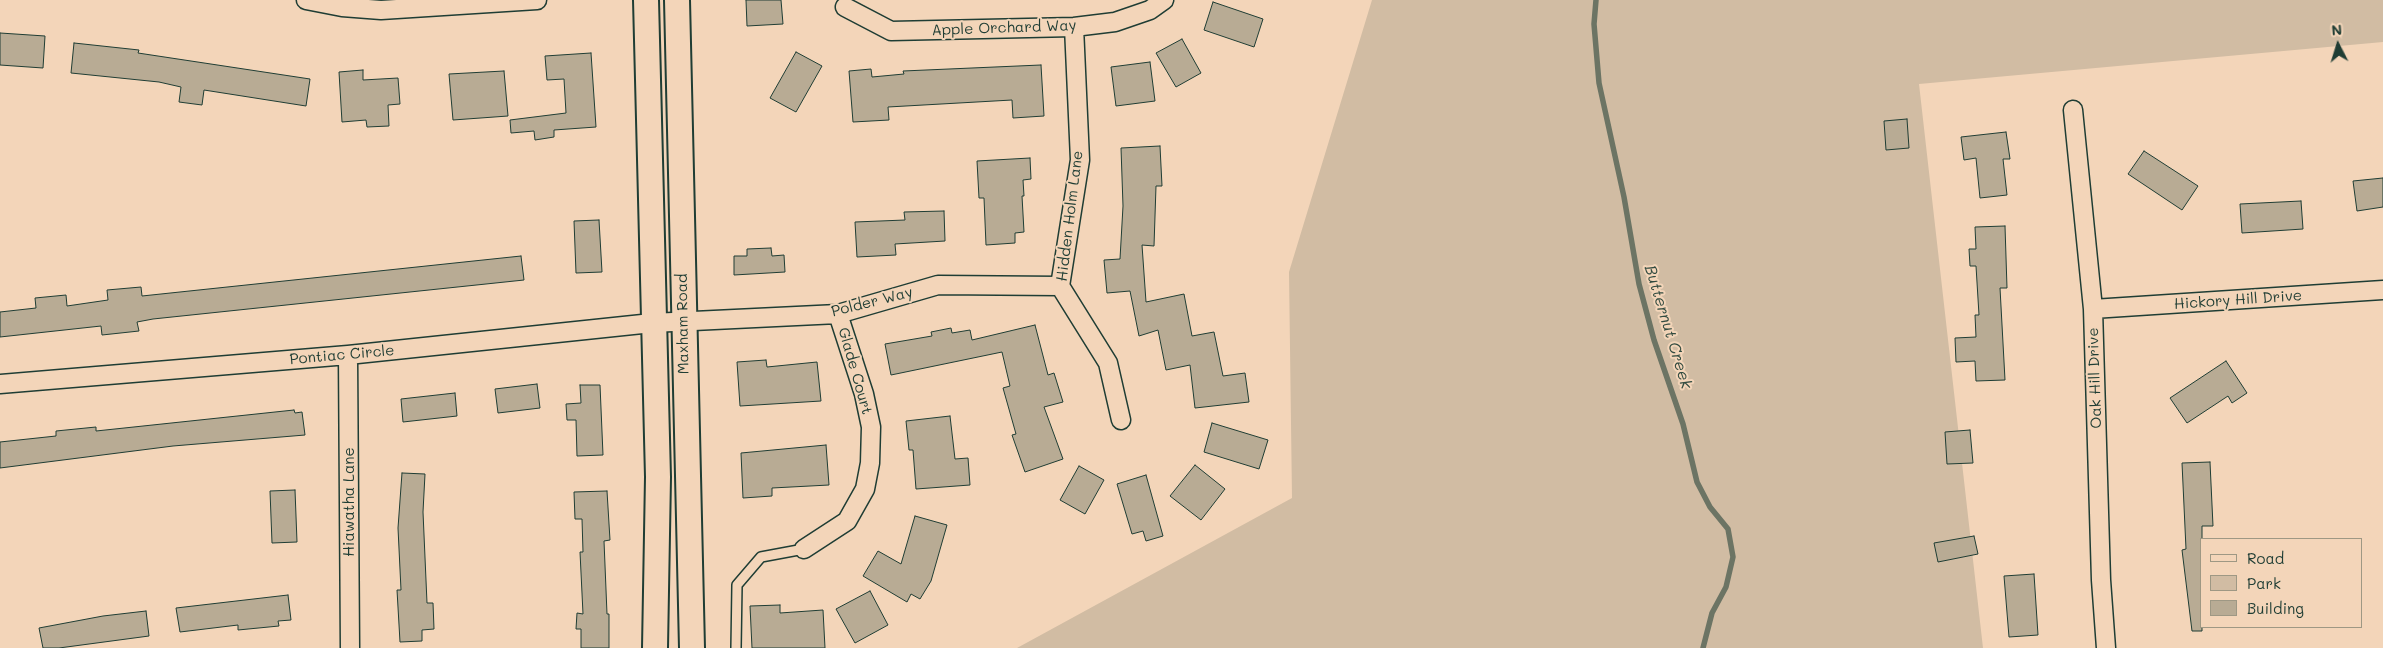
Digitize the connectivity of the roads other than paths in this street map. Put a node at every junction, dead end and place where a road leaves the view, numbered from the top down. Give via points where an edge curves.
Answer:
1 (306, 0) edge
2 (537, 0) edge
3 (646, 0) edge
4 (677, 0) edge
5 (1164, 0) edge
6 (845, 7) dead end
7 (1074, 27) junction
8 (2073, 110) dead end
9 (1060, 286) junction
10 (2383, 290) edge
11 (2093, 309) junction
12 (838, 314) junction
13 (683, 321) junction
14 (652, 323) junction
15 (348, 355) junction
16 (0, 384) edge
17 (1121, 420) dead end
18 (804, 550) joint
19 (350, 648) edge
20 (655, 648) edge
21 (692, 648) edge
22 (736, 648) edge
23 (2106, 648) edge

1 - 2 street via 381,10
3 - 14 main road, Maxham Road
4 - 13 main road, Maxham Road
5 - 7 street, Apple Orchard Way via 1150,10 1115,22
6 - 7 street, Apple Orchard Way via 891,31
7 - 9 street, Hidden Holm Lane via 1080,160
8 - 11 street, Oak Hill Drive
9 - 12 street, Polder Way via 938,285
9 - 17 street, Hidden Holm Lane via 1108,363
10 - 11 street, Hickory Hill Drive
11 - 23 street, Oak Hill Drive
12 - 13 street, Polder Way
12 - 18 street, Glade Court via 864,394 871,427 870,463 865,488 847,520
13 - 14 street, Pontiac Circle
13 - 21 main road, Maxham Road
14 - 15 street, Pontiac Circle
14 - 20 main road, Maxham Road via 658,477
15 - 16 street, Pontiac Circle
15 - 19 street, Hiawatha Lane
18 - 22 lane via 761,557 737,585

